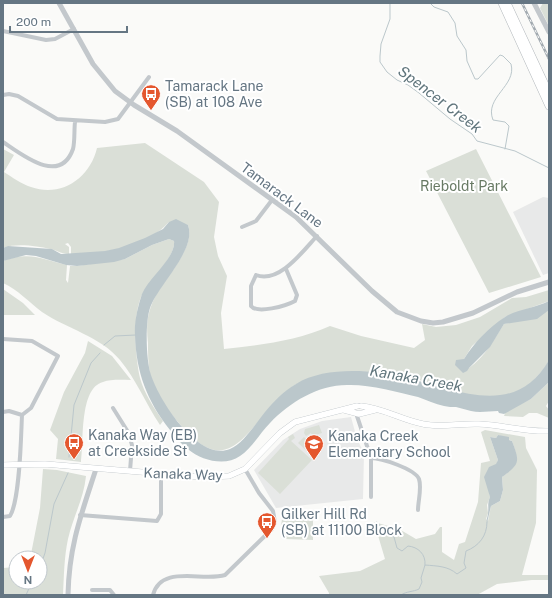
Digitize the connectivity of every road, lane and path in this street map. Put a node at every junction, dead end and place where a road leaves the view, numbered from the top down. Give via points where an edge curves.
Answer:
1 (59, 3) edge
2 (502, 3) edge
3 (507, 3) edge
4 (534, 3) edge
5 (74, 29) junction
6 (3, 31) edge
7 (549, 32) edge
8 (149, 77) dead end
9 (549, 93) edge
10 (3, 95) edge
11 (130, 103) junction
12 (549, 106) edge
13 (75, 122) junction
14 (3, 142) edge
15 (272, 200) junction
16 (242, 227) dead end
17 (317, 236) junction
18 (286, 268) junction
19 (549, 282) edge
20 (3, 339) edge
21 (359, 406) junction
22 (113, 408) dead end
23 (379, 409) junction
24 (342, 410) junction
25 (3, 412) edge
26 (359, 413) junction
27 (22, 415) junction
28 (549, 431) edge
29 (371, 458) junction
30 (20, 464) junction
31 (3, 465) edge
32 (96, 469) junction
33 (245, 469) junction
34 (130, 471) junction
35 (161, 474) junction
36 (371, 497) dead end
37 (418, 510) dead end
38 (80, 515) junction
39 (3, 517) edge
40 (92, 590) dead end
41 (113, 593) edge
42 (68, 595) edge
43 (153, 595) edge

1 - 5 street, Tamarack Lane
2 - 12 highway
3 - 9 highway
4 - 7 street
5 - 6 street via 55,39 46,40
5 - 11 street, Tamarack Lane via 102,76
8 - 11 street
10 - 13 street via 18,96 52,117
11 - 13 street via 118,119
11 - 15 street, Tamarack Lane via 177,131
13 - 14 street via 73,149 66,160 57,165 45,166 35,163
15 - 16 street via 256,221
15 - 17 street, Tamarack Lane
17 - 18 street
17 - 19 street, Tamarack Lane via 390,307 424,322 437,323 462,317 480,311 516,292
18 - 18 street via 263,277 256,274 251,286 250,306 260,310 295,301 297,295
20 - 27 street via 32,341 58,356 31,408
21 - 23 main road, Kanaka Way
21 - 24 main road, Kanaka Way
21 - 26 main road via 363,408
22 - 34 street via 128,432 132,445
23 - 26 main road, Kanaka Way
23 - 28 main road, Kanaka Way via 424,424 476,424
24 - 26 main road, Kanaka Way
24 - 33 main road, Kanaka Way via 287,427
25 - 27 street
26 - 29 street
27 - 30 street
29 - 36 street
29 - 37 street via 414,472 420,483
30 - 31 main road, Kanaka Way
30 - 32 main road, Kanaka Way via 58,464
30 - 39 street via 13,508 10,516
32 - 34 main road, Kanaka Way
32 - 38 street
33 - 35 main road, Kanaka Way via 219,477
33 - 43 street via 273,511 275,522 272,529 229,572 218,576 172,577 161,582
34 - 35 main road, Kanaka Way
35 - 38 street via 161,514 154,522
38 - 42 street via 68,565
40 - 41 street

